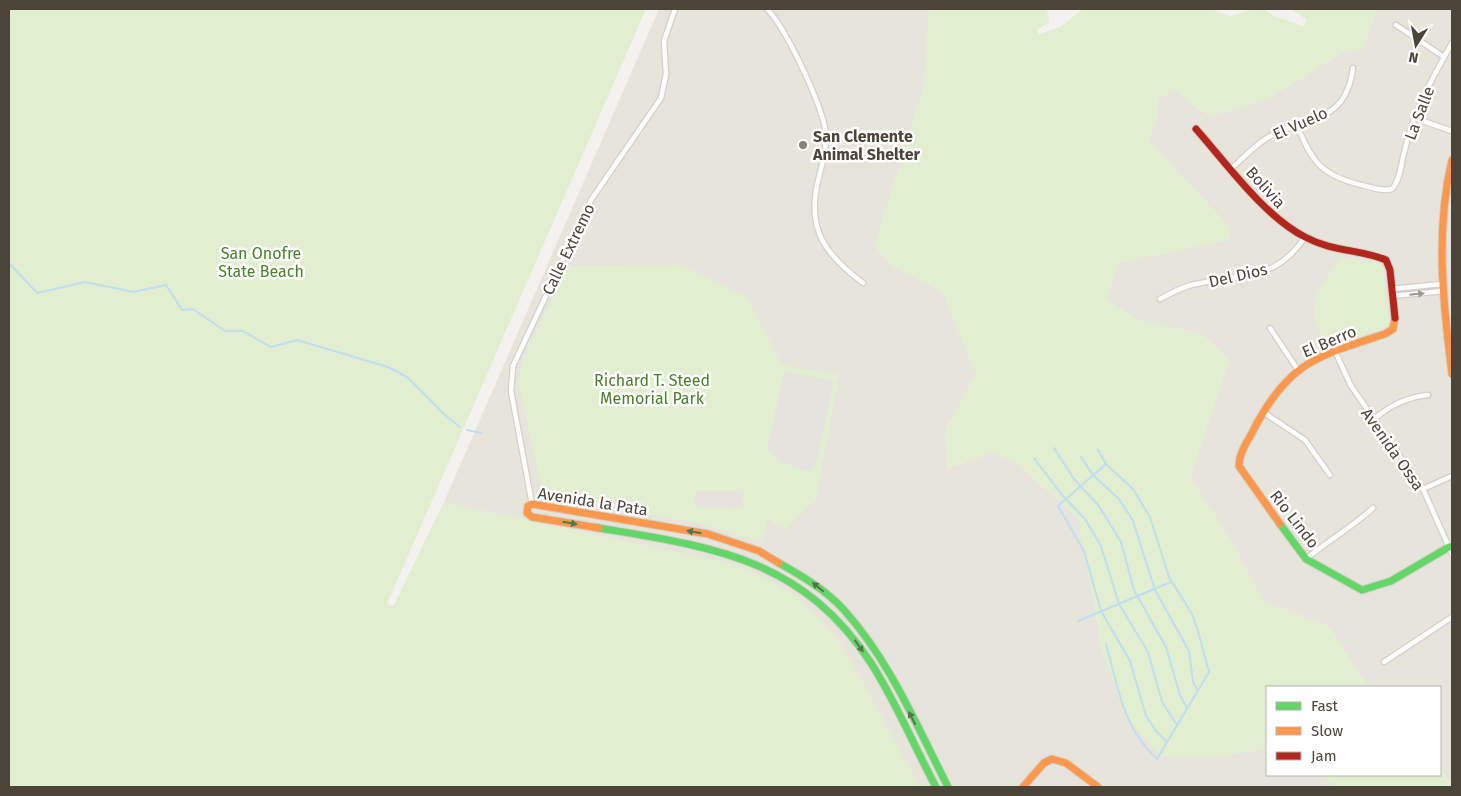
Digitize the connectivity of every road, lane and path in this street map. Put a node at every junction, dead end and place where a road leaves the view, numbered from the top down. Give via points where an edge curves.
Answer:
1 (675, 9) edge
2 (768, 9) edge
3 (1396, 25) dead end
4 (1452, 43) edge
5 (1444, 57) junction
6 (1353, 68) dead end
7 (1414, 118) junction
8 (1297, 125) junction
9 (1196, 129) dead end
10 (1452, 131) edge
11 (1452, 160) edge
12 (1232, 168) junction
13 (1305, 237) junction
14 (863, 283) dead end
15 (1443, 288) junction
16 (1391, 293) junction
17 (1160, 299) dead end
18 (1270, 328) dead end
19 (1336, 351) junction
20 (1298, 370) junction
21 (1452, 374) edge
22 (1428, 395) dead end
23 (1263, 412) junction
24 (1373, 420) junction
25 (1238, 464) joint
26 (1330, 475) dead end
27 (1452, 476) edge
28 (1423, 488) junction
29 (532, 504) junction
30 (1373, 508) dead end
31 (1450, 551) edge
32 (1306, 559) junction
33 (1452, 616) edge
34 (1384, 662) dead end
35 (936, 787) edge
36 (948, 787) edge
37 (1023, 787) edge
38 (1098, 787) edge

1 - 29 street, Calle Extremo via 665,36 666,74 661,98 590,200 512,366 511,391
2 - 14 street via 784,31 823,116 826,149 814,202 818,233 840,266
3 - 5 street
4 - 5 street, La Salle
5 - 7 street, La Salle via 1424,92
6 - 8 street, El Vuelo via 1351,86 1343,102 1323,116
7 - 8 street, La Salle via 1395,186 1388,190 1335,177 1313,160
7 - 10 street
8 - 12 street, El Vuelo via 1268,137
9 - 12 street, Bolivia
11 - 15 street via 1441,229
12 - 13 street, Bolivia via 1277,220
13 - 16 street, Bolivia via 1334,249 1386,260
13 - 17 street, Del Dios via 1294,253 1272,269 1188,286
15 - 16 street
15 - 21 street
16 - 19 street, El Berro via 1393,329
18 - 20 street
19 - 20 street, El Berro
19 - 24 street, Avenida Ossa via 1350,386
20 - 23 street, El Berro via 1276,391
22 - 24 street via 1410,396
23 - 25 street, El Berro via 1239,456
23 - 26 street via 1304,440
24 - 28 street, Avenida Ossa
25 - 32 street, Rio Lindo
27 - 28 street
28 - 31 street, Avenida Ossa
29 -> 35 street, Avenida la Pata via 526,509 532,517 706,546 737,555 775,572 810,595 844,626 861,648 879,676
36 -> 29 street, Avenida la Pata via 882,658 843,608 813,583 759,551 708,534
30 - 32 street via 1352,528 1332,538
31 - 32 street, Rio Lindo via 1392,581 1362,590
33 - 34 street
37 - 38 street via 1053,758 1062,760

